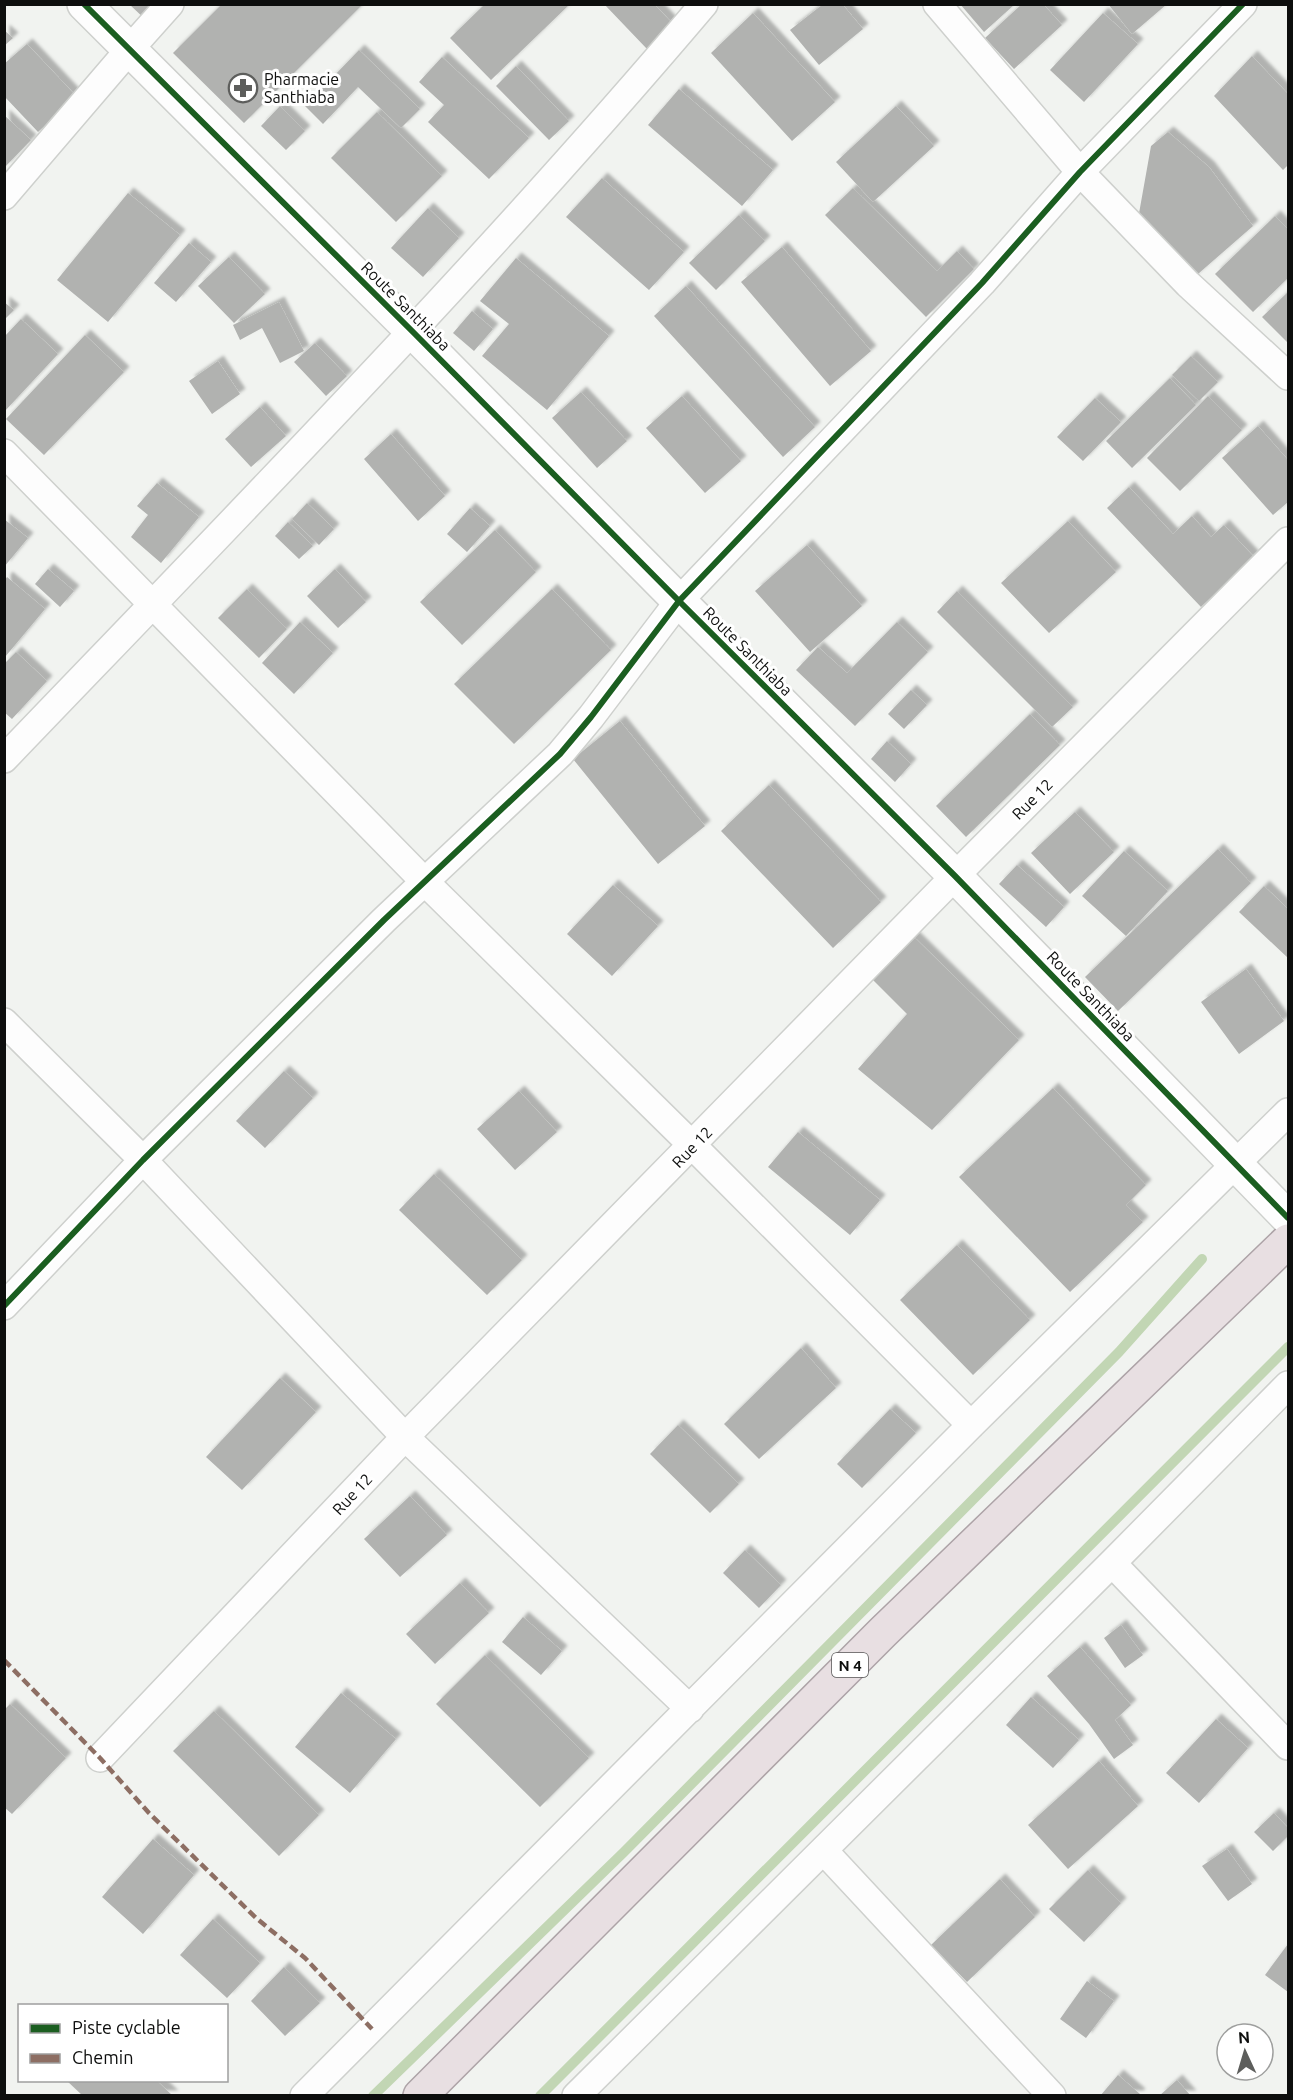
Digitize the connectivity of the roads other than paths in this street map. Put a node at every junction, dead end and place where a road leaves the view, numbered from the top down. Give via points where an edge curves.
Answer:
1 (84, 4) edge
2 (171, 4) edge
3 (704, 4) edge
4 (938, 4) edge
5 (1243, 4) edge
6 (129, 50) junction
7 (1080, 172) junction
8 (4, 196) edge
9 (413, 332) junction
10 (1288, 376) edge
11 (4, 453) edge
12 (1288, 541) edge
13 (678, 601) junction
14 (154, 605) junction
15 (4, 759) edge
16 (955, 876) junction
17 (424, 881) junction
18 (4, 1022) edge
19 (1288, 1112) edge
20 (693, 1146) junction
21 (143, 1160) junction
22 (1236, 1164) junction
23 (1288, 1218) edge
24 (1288, 1241) edge
25 (4, 1306) edge
26 (1288, 1385) edge
27 (970, 1425) junction
28 (405, 1437) junction
29 (1112, 1563) junction
30 (690, 1709) junction
31 (1288, 1746) edge
32 (100, 1758) dead end
33 (824, 1851) junction
34 (304, 2096) edge
35 (420, 2096) edge
36 (576, 2096) edge
37 (1052, 2096) edge

1 - 6 street, Route Santhiaba
2 - 6 street
3 - 9 street
4 - 7 street
5 - 7 street
6 - 8 street
6 - 9 street, Route Santhiaba
7 - 10 street via 1188,284
7 - 13 street via 982,283
9 - 13 street, Route Santhiaba
9 - 14 street
11 - 14 street
12 - 16 street, Rue 12
13 - 16 street, Route Santhiaba
13 - 17 street via 560,754
14 - 15 street
14 - 17 street
16 - 20 street, Rue 12
16 - 22 street, Route Santhiaba
17 - 20 street
17 - 21 street
18 - 21 street
19 - 22 street
20 - 27 street
20 - 28 street, Rue 12
21 - 25 street
21 - 28 street
22 - 23 street, Route Santhiaba
22 - 27 street
24 - 35 highway, N 4 via 883,1632
26 - 29 street
27 - 30 street
28 - 30 street
28 - 32 street, Rue 12
29 - 31 street
29 - 33 street
30 - 34 street
33 - 36 street
33 - 37 street

